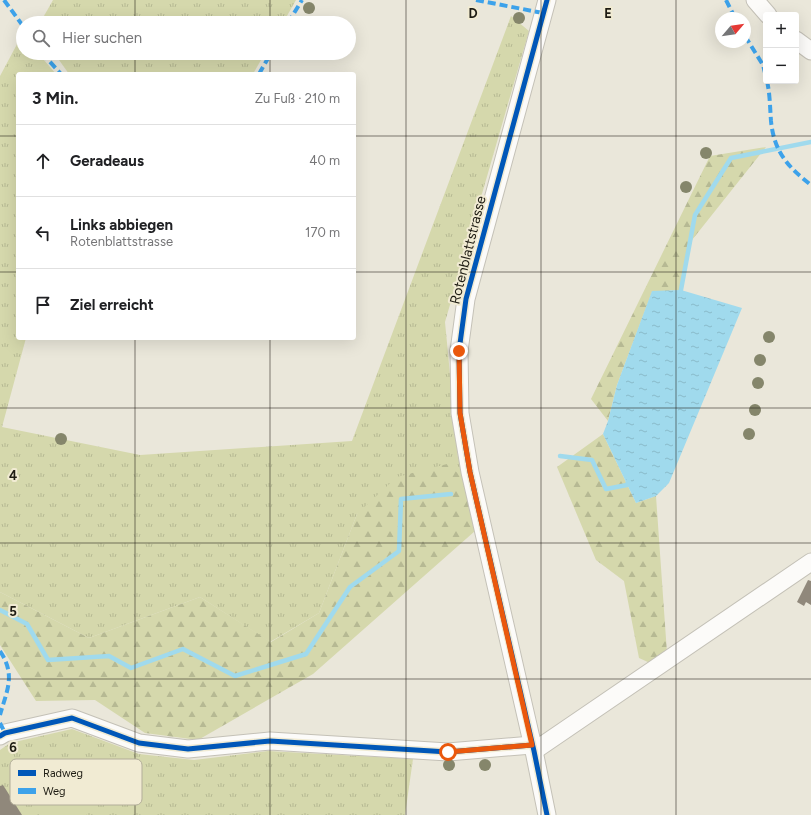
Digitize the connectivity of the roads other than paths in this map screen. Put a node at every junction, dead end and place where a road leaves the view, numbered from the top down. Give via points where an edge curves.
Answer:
1 (547, 0) edge
2 (755, 0) edge
3 (765, 12) edge
4 (799, 42) edge
5 (811, 51) edge
6 (811, 562) edge
7 (0, 736) edge
8 (533, 748) junction
9 (547, 815) edge

1 - 8 street, Rotenblattstrasse via 466,299 459,351 460,413 470,472
2 - 3 street
4 - 5 street
6 - 8 street
7 - 8 street via 72,718 139,743 188,750 270,741 448,752
8 - 9 street, Rotenblattstrasse

